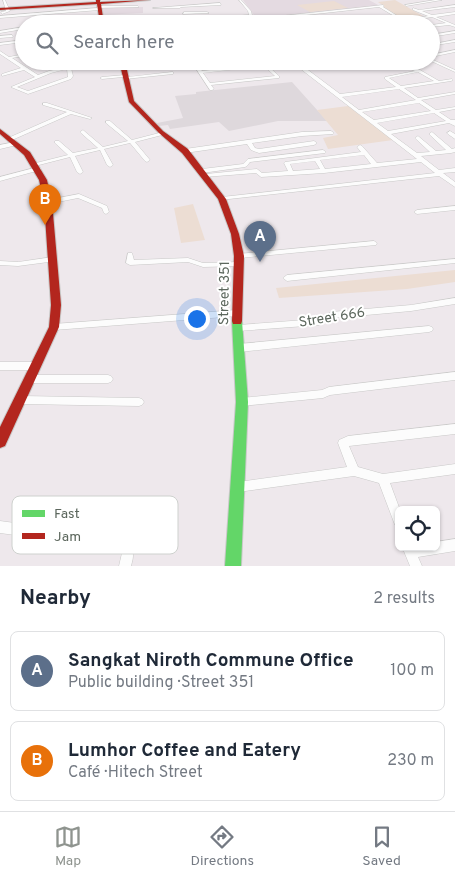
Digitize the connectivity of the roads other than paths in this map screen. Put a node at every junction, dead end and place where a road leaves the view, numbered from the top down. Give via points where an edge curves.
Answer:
1 (179, 0) edge
2 (195, 0) edge
3 (240, 0) edge
4 (408, 0) edge
5 (441, 0) edge
6 (151, 4) edge
7 (220, 4) dead end
8 (416, 4) junction
9 (98, 5) edge
10 (197, 5) junction
11 (406, 5) dead end
12 (455, 6) edge
13 (138, 7) dead end
14 (180, 7) junction
15 (3, 8) edge
16 (346, 10) junction
17 (208, 12) dead end
18 (184, 13) joint
19 (455, 13) edge
20 (248, 15) edge
21 (298, 15) edge
22 (355, 15) edge
23 (394, 15) edge
24 (427, 15) edge
25 (440, 16) edge
26 (0, 17) edge
27 (440, 21) edge
28 (448, 24) junction
29 (440, 25) edge
30 (455, 25) edge
31 (15, 28) edge
32 (0, 32) edge
33 (455, 32) edge
34 (440, 34) edge
35 (12, 36) dead end
36 (0, 37) edge
37 (15, 41) edge
38 (455, 41) edge
39 (0, 43) edge
40 (440, 43) edge
41 (455, 51) edge
42 (1, 53) edge
43 (440, 54) edge
44 (15, 56) edge
45 (11, 57) junction
46 (15, 60) edge
47 (455, 63) edge
48 (440, 64) edge
49 (443, 65) junction
50 (19, 70) edge
51 (28, 70) edge
52 (60, 70) edge
53 (70, 70) edge
54 (124, 70) edge
55 (209, 70) edge
56 (270, 70) edge
57 (304, 70) edge
58 (414, 70) edge
59 (200, 71) joint
60 (455, 71) edge
61 (419, 72) junction
62 (172, 73) dead end
63 (3, 75) dead end
64 (38, 77) junction
65 (125, 77) junction
66 (278, 77) junction
67 (102, 78) dead end
68 (451, 80) dead end
69 (283, 81) dead end
70 (438, 82) junction
71 (209, 84) junction
72 (401, 88) junction
73 (212, 89) dead end
74 (455, 93) edge
75 (338, 96) junction
76 (418, 100) junction
77 (45, 104) dead end
78 (455, 108) edge
79 (359, 111) junction
80 (71, 112) junction
81 (435, 112) junction
82 (90, 118) dead end
83 (108, 122) dead end
84 (373, 122) junction
85 (454, 122) edge
86 (0, 131) edge
87 (83, 132) dead end
88 (302, 132) junction
89 (162, 133) junction
90 (331, 133) dead end
91 (388, 133) junction
92 (450, 133) dead end
93 (432, 134) dead end
94 (418, 138) dead end
95 (455, 138) edge
96 (13, 141) junction
97 (131, 141) junction
98 (57, 142) dead end
99 (249, 143) junction
100 (0, 147) edge
101 (101, 148) junction
102 (360, 148) dead end
103 (185, 151) junction
104 (454, 151) edge
105 (323, 152) dead end
106 (434, 152) junction
107 (365, 153) junction
108 (72, 155) junction
109 (416, 155) junction
110 (147, 160) dead end
111 (317, 160) junction
112 (421, 160) junction
113 (110, 164) dead end
114 (376, 166) junction
115 (36, 167) junction
116 (455, 170) edge
117 (324, 171) junction
118 (80, 172) dead end
119 (291, 172) junction
120 (204, 173) junction
121 (439, 173) junction
122 (0, 179) edge
123 (455, 185) edge
124 (222, 198) junction
125 (48, 202) junction
126 (455, 208) edge
127 (106, 212) dead end
128 (417, 212) dead end
129 (374, 243) dead end
130 (130, 255) dead end
131 (53, 259) junction
132 (239, 260) junction
133 (455, 261) edge
134 (0, 263) edge
135 (287, 278) dead end
136 (455, 301) edge
137 (237, 313) junction
138 (54, 327) junction
139 (238, 328) junction
140 (429, 329) dead end
141 (239, 348) junction
142 (0, 366) edge
143 (36, 366) junction
144 (455, 376) edge
145 (30, 379) junction
146 (108, 379) dead end
147 (21, 400) junction
148 (139, 402) dead end
149 (242, 402) junction
150 (455, 429) edge
151 (0, 441) edge
152 (455, 469) edge
153 (354, 471) junction
154 (383, 479) junction
155 (238, 487) junction
156 (395, 510) edge
157 (455, 545) edge
158 (440, 546) edge
159 (410, 551) edge
160 (233, 566) edge
161 (416, 566) edge

1 - 14 street
2 - 10 street
3 - 20 street
4 - 8 street
5 - 8 street
6 - 9 street
6 - 14 street
7 - 10 street
8 - 11 street
9 - 13 street
9 - 15 street
10 - 14 street
12 - 24 street via 416,10
14 - 18 street
15 - 26 street
16 - 21 street
16 - 22 street
16 - 23 street via 378,5
17 - 18 street
19 - 25 street
27 - 28 street
28 - 29 street
28 - 30 street
31 - 32 street
33 - 34 street
35 - 36 street
37 - 39 street
38 - 40 street
41 - 43 street
42 - 45 street
44 - 45 street
45 - 46 street
47 - 49 street
48 - 49 street
49 - 60 street
50 - 63 street
51 - 64 street
52 - 64 street
53 - 64 street via 70,78 32,92 24,93 13,87
54 - 65 street, Street 351
55 - 59 street
56 - 66 street
57 - 75 street
58 - 61 street
59 - 71 street
61 - 70 street
61 - 72 street via 386,78
62 - 65 street
65 - 67 street
65 - 89 street, Street 351 via 131,102
66 - 69 street
66 - 71 street
68 - 70 street
70 - 72 street
71 - 73 street
72 - 75 street
72 - 76 street
74 - 76 street
75 - 79 street
76 - 79 street
76 - 81 street
77 - 80 street
78 - 81 street
79 - 84 street
80 - 82 street
80 - 96 street
81 - 84 street
81 - 85 street
83 - 97 street
84 - 91 street
85 - 91 street
86 - 96 street
87 - 101 street
88 - 90 street
88 - 99 street
88 - 99 street via 316,145 255,151
89 - 97 street
89 - 103 street, Street 351
91 - 109 street
92 - 95 street
93 - 104 street
94 - 106 street
96 - 100 street
96 - 115 street
97 - 101 street
97 - 110 street
98 - 108 street
99 - 103 street
101 - 108 street
101 - 113 street
102 - 107 street
103 - 120 street, Street 351
104 - 106 street
105 - 120 street via 248,161 245,165
106 - 109 street
107 - 111 street
107 - 114 street
108 - 115 street
108 - 118 street
109 - 112 street
111 - 117 street
111 - 119 street via 287,163
112 - 114 street
112 - 121 street
114 - 117 street
115 - 122 street
115 - 125 street
116 - 121 street
117 - 119 street
119 - 120 street via 261,175 257,171
120 - 124 street, Street 351
121 - 123 street
121 - 124 street
124 - 132 street, Street 351 via 235,234
125 - 127 street via 80,196 105,207
125 - 131 street
126 - 128 street
129 - 132 street
130 - 132 street via 130,263 188,260 203,265
131 - 134 street
131 - 138 street
132 - 137 street, Street 351
133 - 135 street
136 - 139 street, Street 666 via 331,315 319,322
137 - 138 street
137 - 139 street, Street 351
138 - 143 street
139 - 141 street, Street 351
140 - 141 street
141 - 149 street, Street 351
142 - 143 street
143 - 145 street
144 - 149 street
145 - 146 street
145 - 147 street
147 - 148 street
147 - 151 street
149 - 155 street, Street 351
150 - 153 street via 343,443
152 - 154 street
153 - 154 street
153 - 155 street
154 - 156 street
155 - 160 street, Street 351
157 - 158 street
159 - 161 street

